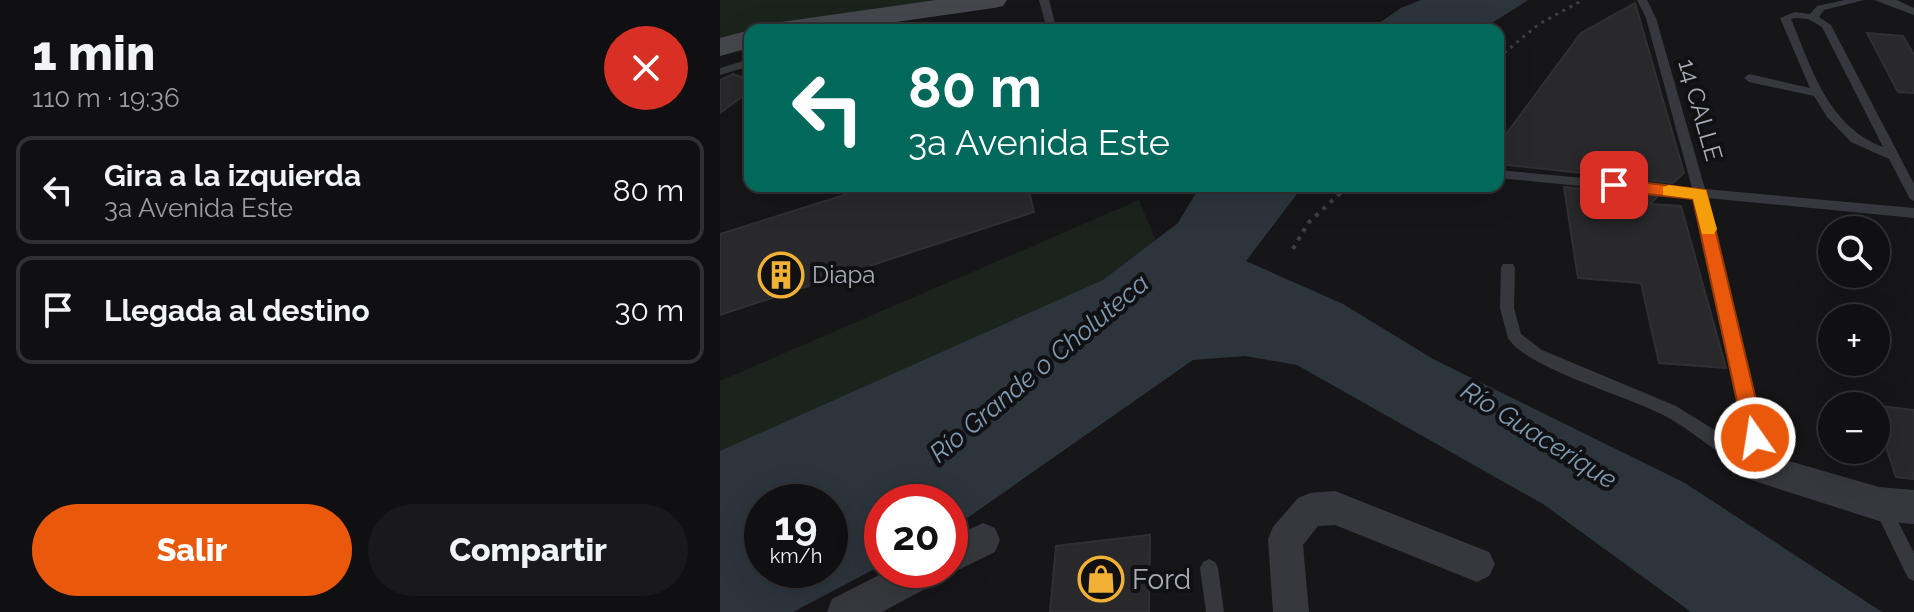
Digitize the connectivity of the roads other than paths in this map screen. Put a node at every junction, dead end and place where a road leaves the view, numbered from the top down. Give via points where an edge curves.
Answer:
1 (994, 0) edge
2 (1044, 0) edge
3 (1642, 0) edge
4 (1859, 0) edge
5 (1879, 0) edge
6 (1914, 12) edge
7 (1813, 17) junction
8 (873, 24) edge
9 (1050, 24) edge
10 (744, 41) edge
11 (720, 47) edge
12 (744, 64) edge
13 (720, 72) edge
14 (1749, 78) dead end
15 (1818, 93) junction
16 (1890, 155) junction
17 (1504, 175) edge
18 (1700, 194) junction
19 (1914, 196) edge
20 (1914, 213) edge
21 (1508, 268) dead end
22 (1762, 469) junction
23 (1879, 504) junction
24 (1914, 507) edge
25 (983, 540) dead end
26 (968, 548) edge
27 (1477, 564) dead end
28 (1209, 568) dead end
29 (1914, 572) edge
30 (891, 588) edge
31 (845, 612) edge
32 (1215, 612) edge
33 (1291, 612) edge

1 - 8 main road
2 - 9 lane
3 - 18 lane, 14 CALLE
4 - 7 lane via 1821,8
5 - 6 lane
7 - 15 lane via 1785,18
7 - 16 lane via 1826,25
10 - 11 main road
12 - 13 lane
14 - 15 lane
15 - 16 lane via 1856,140
16 - 19 lane
17 - 18 lane
18 - 20 lane
18 - 22 lane, 14 CALLE
21 - 22 lane via 1507,308 1515,338 1537,355 1671,411
22 - 23 street
23 - 24 street
23 - 29 lane
25 - 26 street
27 - 33 street via 1335,508 1310,510 1285,539
28 - 32 lane
30 - 31 street

